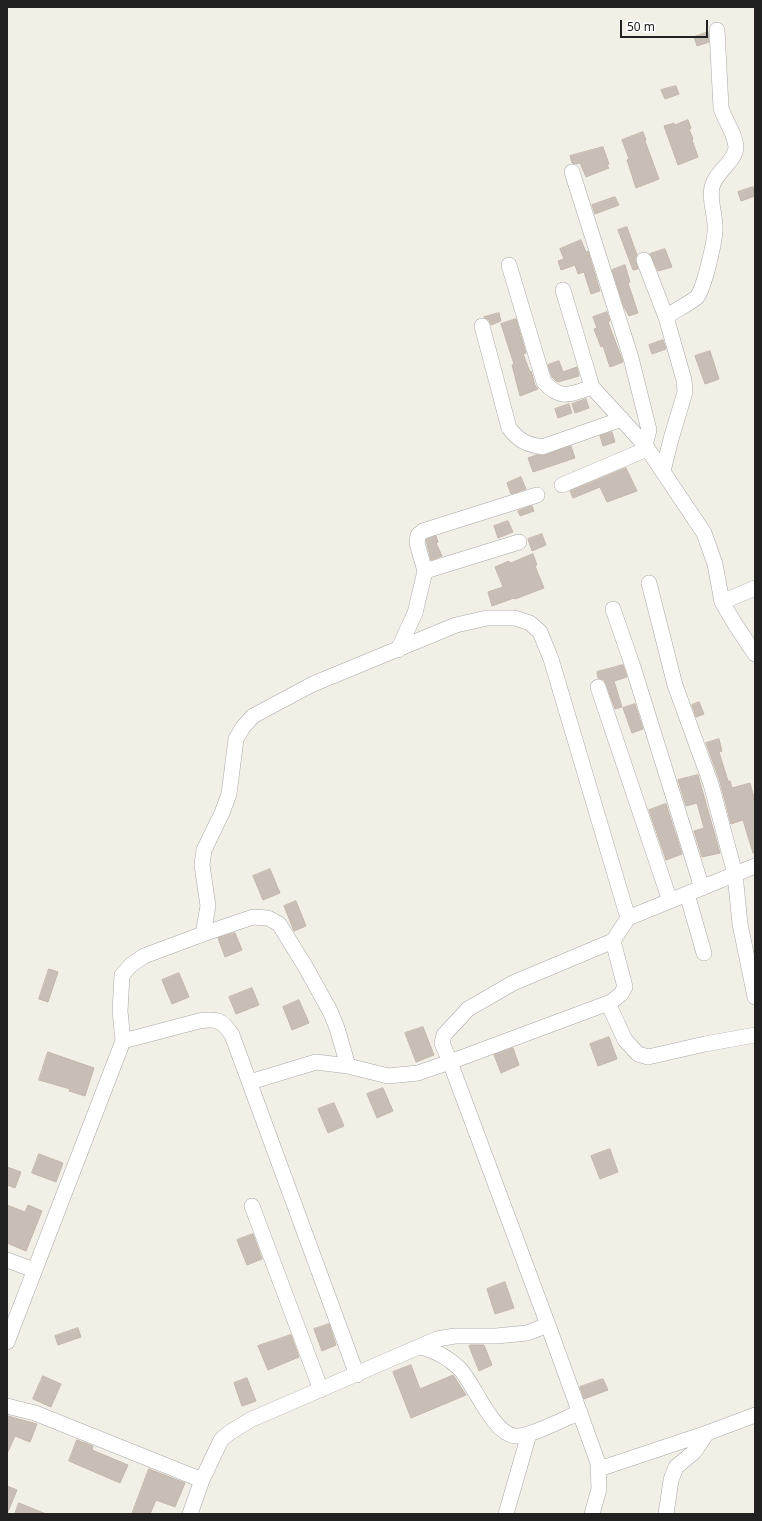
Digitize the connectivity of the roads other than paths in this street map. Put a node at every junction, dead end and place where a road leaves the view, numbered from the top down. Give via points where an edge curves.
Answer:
1 (717, 30) dead end
2 (572, 172) dead end
3 (644, 260) dead end
4 (509, 265) dead end
5 (563, 290) dead end
6 (666, 317) junction
7 (482, 326) dead end
8 (592, 387) junction
9 (622, 419) junction
10 (646, 447) junction
11 (663, 471) junction
12 (562, 485) dead end
13 (537, 495) dead end
14 (519, 542) dead end
15 (425, 571) junction
16 (649, 583) dead end
17 (755, 588) edge
18 (722, 602) junction
19 (613, 609) dead end
20 (398, 650) junction
21 (755, 654) edge
22 (598, 687) dead end
23 (755, 866) edge
24 (735, 874) junction
25 (702, 888) junction
26 (687, 894) junction
27 (670, 901) junction
28 (628, 918) junction
29 (203, 934) junction
30 (613, 941) junction
31 (704, 953) dead end
32 (755, 997) edge
33 (608, 1003) junction
34 (755, 1035) edge
35 (123, 1041) junction
36 (450, 1062) junction
37 (348, 1066) junction
38 (250, 1082) junction
39 (252, 1206) dead end
40 (7, 1260) edge
41 (34, 1270) junction
42 (12, 1317) edge
43 (548, 1325) junction
44 (7, 1342) edge
45 (421, 1347) junction
46 (357, 1374) junction
47 (322, 1390) junction
48 (7, 1406) edge
49 (580, 1412) junction
50 (755, 1415) edge
51 (707, 1433) junction
52 (529, 1434) junction
53 (599, 1469) junction
54 (202, 1480) junction
55 (190, 1514) edge
56 (506, 1514) edge
57 (592, 1514) edge
58 (666, 1514) edge

1 - 6 street via 721,108 736,150 712,185 715,227 704,280 696,298
2 - 10 street via 631,358 649,430
3 - 6 street
4 - 8 street via 544,382 557,394 568,395
5 - 8 street
6 - 11 street via 685,392
7 - 9 street via 509,428 528,445 542,447
8 - 9 street
9 - 10 street
10 - 11 street
10 - 12 street
11 - 18 street via 704,533 715,564
13 - 15 street via 423,531 418,535 418,543
14 - 15 street
15 - 20 street via 415,613
16 - 24 street via 675,685 711,784
17 - 18 street
18 - 21 street
19 - 25 street
20 - 28 street via 456,625 487,618 515,618 530,623 540,632 551,659
20 - 29 street via 313,684 253,716 243,727 236,739 229,794 204,850 202,865 208,906
22 - 27 street
23 - 24 street
24 - 25 street
24 - 32 street via 740,924
25 - 26 street
26 - 27 street
26 - 31 street
27 - 28 street
28 - 30 street
29 - 35 street via 144,956 122,975 120,1011
29 - 37 street via 253,916 268,918 279,924 330,1011
30 - 33 street via 625,986 621,994
30 - 36 street via 513,983 468,1009 444,1035 442,1043
33 - 34 street via 624,1040 638,1054 648,1057
33 - 36 street
35 - 38 street via 199,1021 218,1020 232,1035
35 - 41 street
36 - 37 street via 418,1073 388,1076
36 - 43 street
37 - 38 street via 316,1062
38 - 46 street
39 - 47 street
40 - 41 street
41 - 42 street
42 - 44 street
43 - 45 street via 527,1333 437,1339
43 - 49 street
45 - 46 street
45 - 52 street via 436,1352 459,1368 488,1415 506,1432 515,1436
46 - 47 street
47 - 54 street via 250,1420 229,1433 221,1440
48 - 54 street via 35,1413
49 - 52 street
49 - 53 street
50 - 51 street
51 - 53 street
51 - 58 street via 694,1452 676,1467 671,1480
52 - 56 street
53 - 57 street via 599,1489
54 - 55 street

